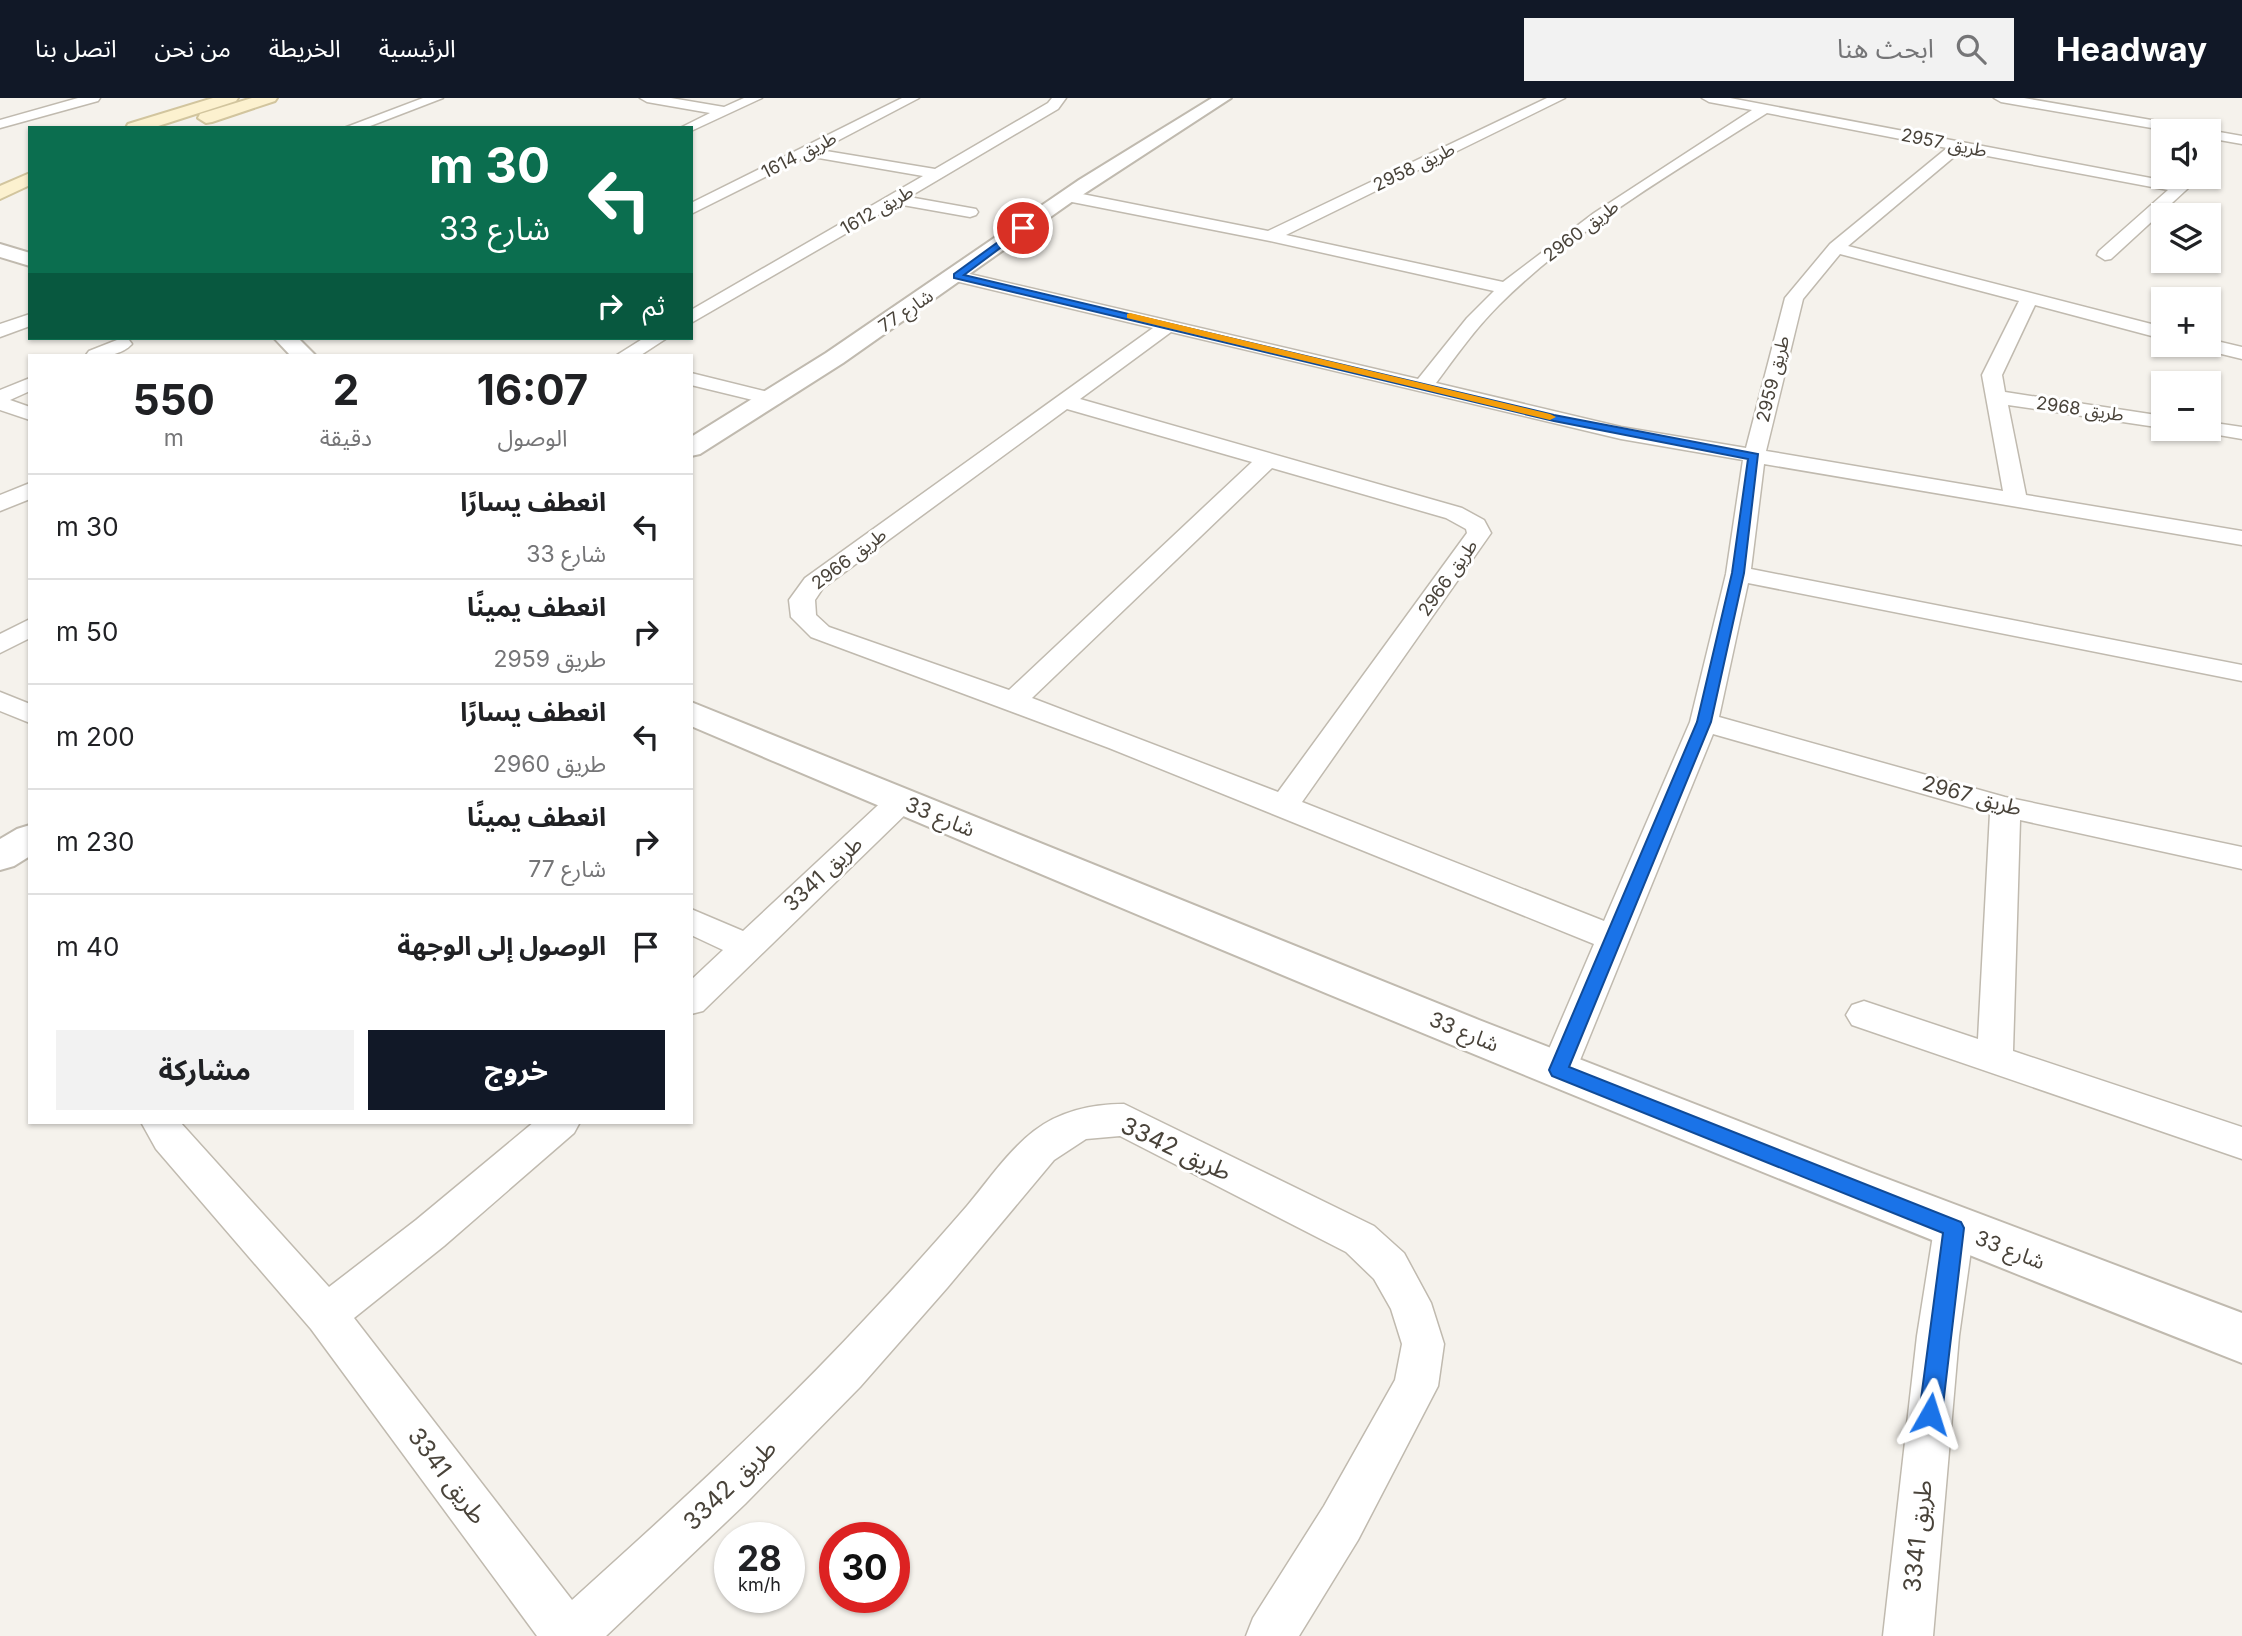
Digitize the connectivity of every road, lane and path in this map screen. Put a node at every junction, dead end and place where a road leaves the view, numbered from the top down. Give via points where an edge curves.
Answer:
1 (93, 98) edge
2 (230, 98) edge
3 (269, 98) edge
4 (388, 98) edge
5 (436, 98) edge
6 (647, 98) edge
7 (755, 98) edge
8 (887, 98) edge
9 (1059, 98) edge
10 (1223, 98) edge
11 (1558, 98) edge
12 (1709, 98) edge
13 (2001, 98) edge
14 (909, 99) edge
15 (13, 103) dead end
16 (419, 104) junction
17 (1764, 109) junction
18 (51, 110) junction
19 (724, 111) junction
20 (0, 124) edge
21 (2151, 124) edge
22 (140, 126) edge
23 (180, 126) edge
24 (357, 126) edge
25 (691, 126) edge
26 (2221, 136) edge
27 (2242, 140) edge
28 (1958, 146) junction
29 (806, 152) junction
30 (27, 168) edge
31 (939, 174) junction
32 (0, 182) edge
33 (2151, 183) edge
34 (2178, 189) edge
35 (0, 193) edge
36 (1067, 197) junction
37 (896, 199) junction
38 (693, 208) edge
39 (970, 212) dead end
40 (1270, 236) junction
41 (1836, 248) junction
42 (0, 250) edge
43 (2105, 256) dead end
44 (0, 260) edge
45 (28, 261) edge
46 (28, 262) edge
47 (957, 276) junction
48 (1506, 288) junction
49 (2029, 299) junction
50 (693, 315) edge
51 (28, 320) edge
52 (1169, 325) junction
53 (2151, 330) edge
54 (0, 331) edge
55 (287, 340) edge
56 (654, 340) edge
57 (122, 344) dead end
58 (2221, 348) edge
59 (2242, 353) edge
60 (98, 354) edge
61 (302, 354) edge
62 (629, 354) edge
63 (693, 379) edge
64 (28, 385) edge
65 (1424, 385) junction
66 (0, 397) edge
67 (1996, 397) junction
68 (773, 399) junction
69 (1066, 402) junction
70 (0, 403) edge
71 (28, 413) edge
72 (2151, 420) edge
73 (2221, 430) edge
74 (2242, 433) edge
75 (693, 447) edge
76 (1754, 457) junction
77 (1267, 460) junction
78 (28, 492) edge
79 (2016, 499) junction
80 (0, 504) edge
81 (2242, 538) edge
82 (1738, 573) junction
83 (28, 628) edge
84 (0, 645) edge
85 (2242, 673) edge
86 (1014, 700) junction
87 (0, 701) edge
88 (28, 713) edge
89 (693, 714) edge
90 (1704, 722) junction
91 (901, 801) junction
92 (1283, 807) junction
93 (2005, 807) junction
94 (28, 839) edge
95 (0, 857) edge
96 (2242, 858) edge
97 (693, 922) edge
98 (1613, 938) junction
99 (746, 947) junction
100 (693, 1000) edge
101 (1864, 1015) dead end
102 (1995, 1059) junction
103 (1558, 1070) junction
104 (559, 1124) edge
105 (164, 1130) edge
106 (2242, 1143) edge
107 (1954, 1228) junction
108 (326, 1315) junction
109 (2242, 1338) edge
110 (568, 1636) edge
111 (1271, 1636) edge
112 (1908, 1636) edge

1 - 18 street
2 - 22 main road
3 - 23 main road
4 - 16 street
5 - 16 street
6 - 19 street
7 - 19 street
8 - 14 street, طريق 1614
9 - 31 street, طريق 1612 via 1053,106
10 - 36 street, شارع 77
11 - 40 street, طريق 2958
12 - 17 street, طريق 2957
13 - 21 street
14 - 29 street, طريق 1614
15 - 18 street
16 - 24 street
17 - 28 street, طريق 2957
17 - 48 street, طريق 2960 via 1640,187
18 - 20 street
19 - 25 street
26 - 27 street
28 - 33 street, طريق 2957
28 - 41 street, طريق 2959
29 - 31 street
29 - 38 street, طريق 1614
30 - 32 main road
30 - 35 main road
31 - 37 street, طريق 1612
34 - 43 street
36 - 40 street
36 - 47 street, شارع 77
37 - 39 street
37 - 50 street, طريق 1612
40 - 48 street
41 - 49 street
41 - 76 street, طريق 2959 via 1794,298
42 - 45 street
44 - 46 street
47 - 52 street
47 - 68 street, شارع 77
48 - 65 street, طريق 2960
49 - 53 street
49 - 67 street via 1992,375
51 - 54 street
52 - 65 street
52 - 69 street, طريق 2966
55 - 61 street
56 - 62 street
57 - 60 street
58 - 59 street
63 - 68 street
64 - 66 street
65 - 76 street via 1568,421
67 - 72 street, طريق 2968
67 - 79 street
68 - 75 street, شارع 77
69 - 77 street, طريق 2966
69 - 86 street, طريق 2966 via 814,583 802,600 804,617 820,632
70 - 71 street
73 - 74 street
76 - 79 street
76 - 82 street, طريق 2959
77 - 86 street
77 - 92 street, طريق 2966 via 1454,513 1476,525 1479,533
78 - 80 street
79 - 81 street
82 - 85 street
82 - 90 street, طريق 2959
83 - 84 street
86 - 92 street, طريق 2966
87 - 88 street
89 - 91 street, شارع 33
90 - 93 street, طريق 2967
90 - 98 street, طريق 2959
91 - 99 street, طريق 3341
91 - 103 street, شارع 33
92 - 98 street, طريق 2966
93 - 96 street, طريق 2967
93 - 102 street
94 - 95 street
97 - 99 street
98 - 103 street, طريق 2959
99 - 100 street, طريق 3341
101 - 102 street
102 - 106 street
103 - 107 street, شارع 33
104 - 108 street
105 - 108 street, طريق 3341
107 - 109 street, شارع 33
107 - 112 street, طريق 3341 via 1938,1336
108 - 110 street, طريق 3341
110 - 111 street, طريق 3342 via 720,1498 838,1380 1048,1143 1071,1127 1097,1119 1125,1120 1360,1239 1389,1266 1410,1303 1423,1344 1416,1386 1341,1523

